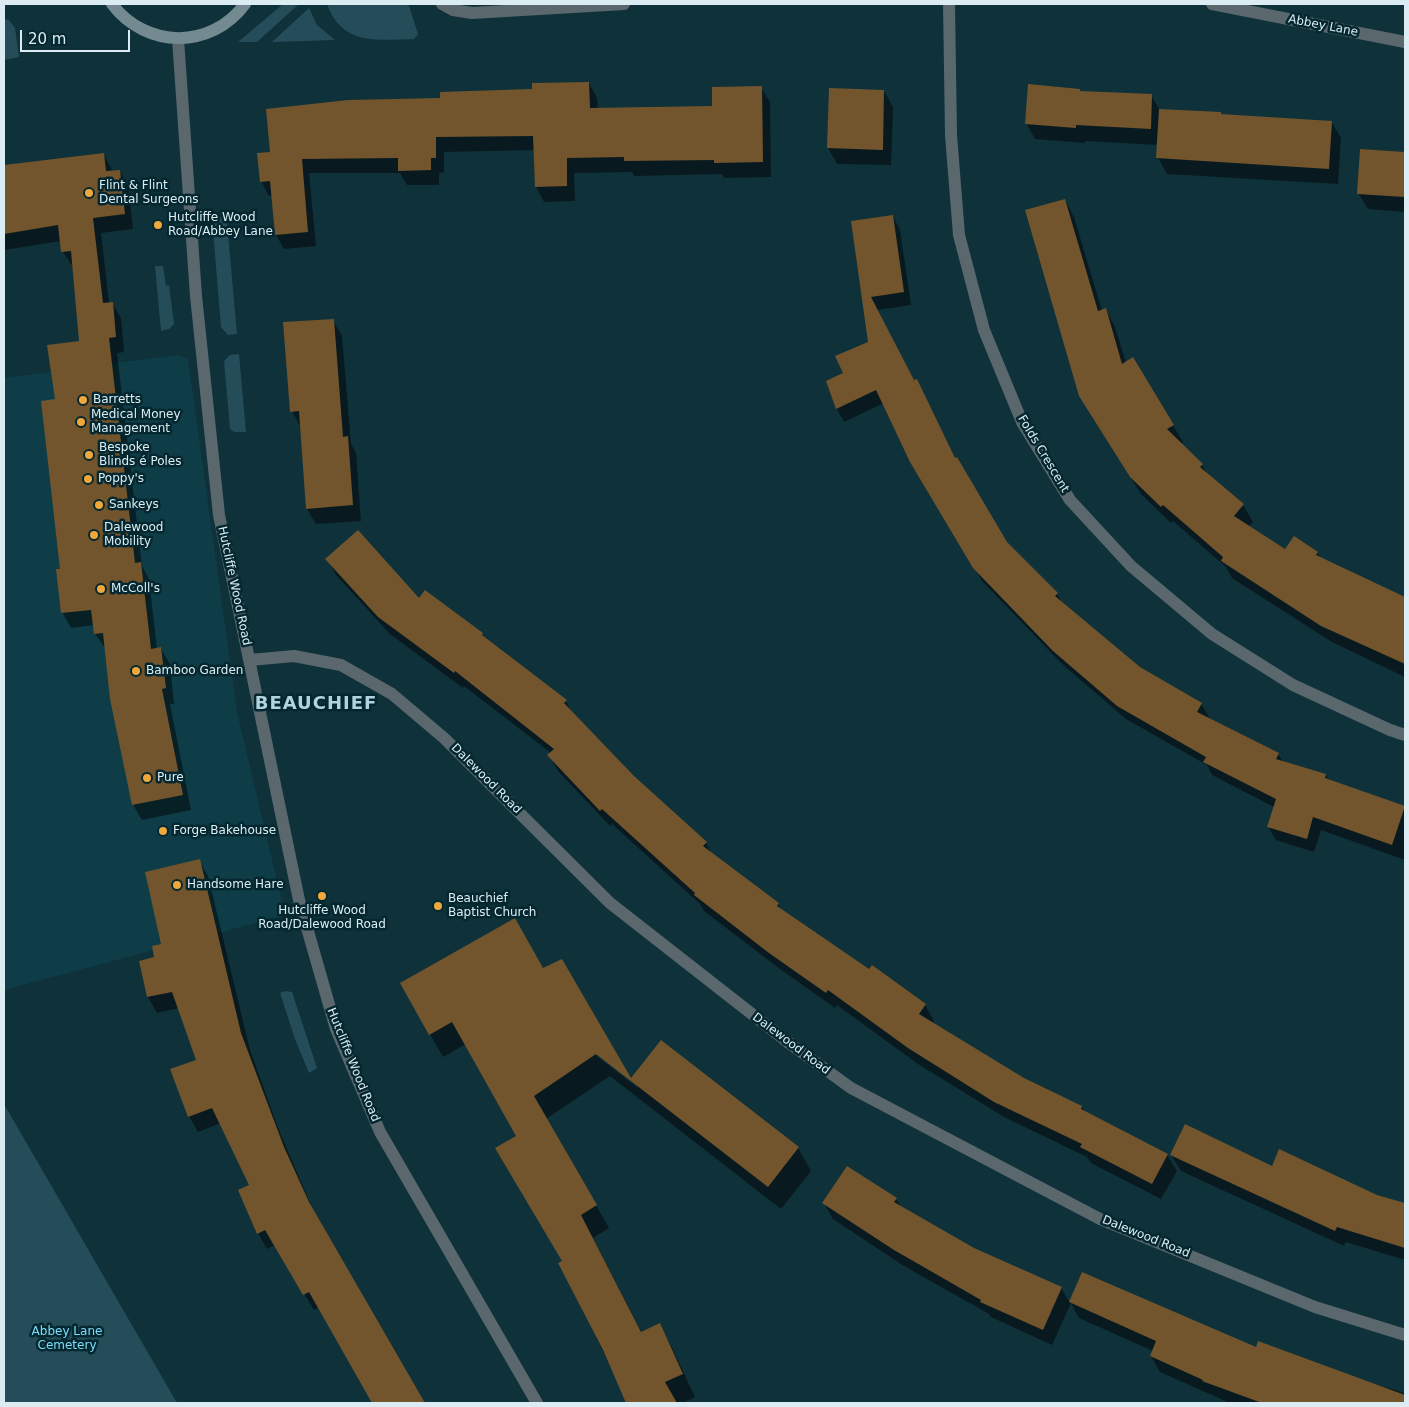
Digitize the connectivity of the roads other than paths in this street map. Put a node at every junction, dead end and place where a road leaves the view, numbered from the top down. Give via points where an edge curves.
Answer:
1 (112, 4) edge
2 (245, 4) edge
3 (442, 4) edge
4 (624, 4) edge
5 (948, 4) edge
6 (1212, 4) edge
7 (178, 39) junction
8 (1405, 42) edge
9 (250, 660) junction
10 (1405, 735) edge
11 (1405, 1335) edge
12 (537, 1403) edge

1 - 7 main road via 139,29 156,36
2 - 7 main road via 230,21 214,31
3 - 4 street via 453,10 472,13
5 - 10 street, Folds Crescent via 951,135 959,235 984,330 1022,422 1070,500 1131,566 1212,634 1293,684
6 - 8 street, Abbey Lane
7 - 9 street, Hutcliffe Wood Road via 209,428 223,542
9 - 11 street, Dalewood Road via 294,656 341,665 392,694 444,738 610,902 851,1088 1100,1219 1314,1307
9 - 12 street, Hutcliffe Wood Road via 299,900 336,1029 380,1132

